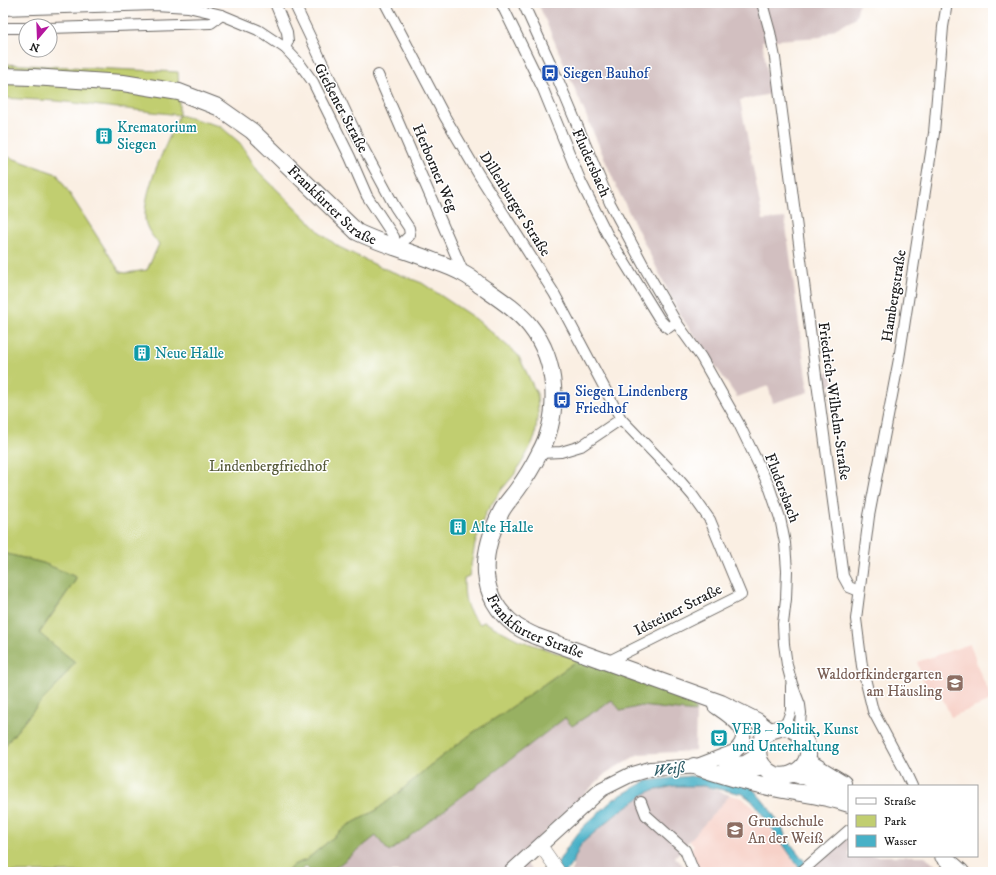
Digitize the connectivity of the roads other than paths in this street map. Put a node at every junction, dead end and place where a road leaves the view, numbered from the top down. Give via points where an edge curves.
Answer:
1 (275, 3) edge
2 (294, 3) edge
3 (385, 3) edge
4 (501, 3) edge
5 (523, 3) edge
6 (762, 3) edge
7 (947, 3) edge
8 (3, 10) edge
9 (222, 15) junction
10 (3, 28) edge
11 (18, 28) edge
12 (58, 28) edge
13 (285, 48) junction
14 (378, 74) dead end
15 (3, 76) edge
16 (396, 249) junction
17 (464, 274) junction
18 (672, 329) junction
19 (621, 419) junction
20 (540, 453) junction
21 (859, 591) junction
22 (608, 662) junction
23 (792, 684) junction
24 (700, 695) junction
25 (773, 743) junction
26 (803, 761) junction
27 (703, 766) junction
28 (912, 785) edge
29 (848, 786) edge
30 (848, 794) edge
31 (640, 802) dead end
32 (848, 804) edge
33 (848, 831) edge
34 (541, 846) junction
35 (943, 857) edge
36 (556, 867) edge
37 (511, 872) edge
38 (694, 872) edge
39 (801, 872) edge
40 (961, 872) edge

1 - 13 street via 287,32 288,41
2 - 16 street via 361,144 409,228 410,235
3 - 19 street, Dillenburger Straße via 445,117 554,293
4 - 18 street, Fludersbach via 543,89 580,182 607,234 660,320
5 - 18 street, Fludersbach via 610,203 646,270
6 - 21 street, Friedrich-Wilhelm-Straße via 775,58 843,576 849,587
7 - 21 street, Hambergstraße via 934,133 892,402 869,516
8 - 9 street, Gießener Straße via 155,5 188,7
9 - 12 street via 211,23
9 - 13 street, Gießener Straße via 258,30
10 - 11 street
13 - 16 street, Gießener Straße via 313,82 367,196 394,238
14 - 17 street, Herborner Weg
15 - 16 main road, Frankfurter Straße via 123,83 179,92 218,107 252,131 357,232
16 - 17 main road, Frankfurter Straße via 436,261
17 - 20 main road, Frankfurter Straße via 502,300 529,325 548,359 554,393 553,411
18 - 23 street, Fludersbach via 701,357 739,424 769,486 780,518 787,571 784,644
19 - 20 street via 581,446 561,452
19 - 22 street, Idsteiner Straße via 675,475 710,520 741,594
20 - 22 main road, Frankfurter Straße via 502,510 491,535 486,554 486,576 491,594 503,615 517,627
21 - 28 street via 856,619 862,666 873,711
22 - 24 main road, Frankfurter Straße
23 - 25 street, Fludersbach via 791,711
23 - 25 street, Fludersbach via 801,713
24 - 25 main road, Frankfurter Straße via 757,721
24 - 27 main road via 737,721 743,736 739,748 734,752
25 - 26 main road via 806,742
25 - 26 main road, Frankfurter Straße via 770,772 787,776
25 - 27 main road via 746,762
26 - 29 main road
26 - 30 main road
27 - 32 main road via 729,778
27 - 34 main road via 650,769 630,775 602,789
31 - 38 street via 646,815 686,850
33 - 39 street
34 - 36 street
34 - 37 main road
35 - 40 main road

